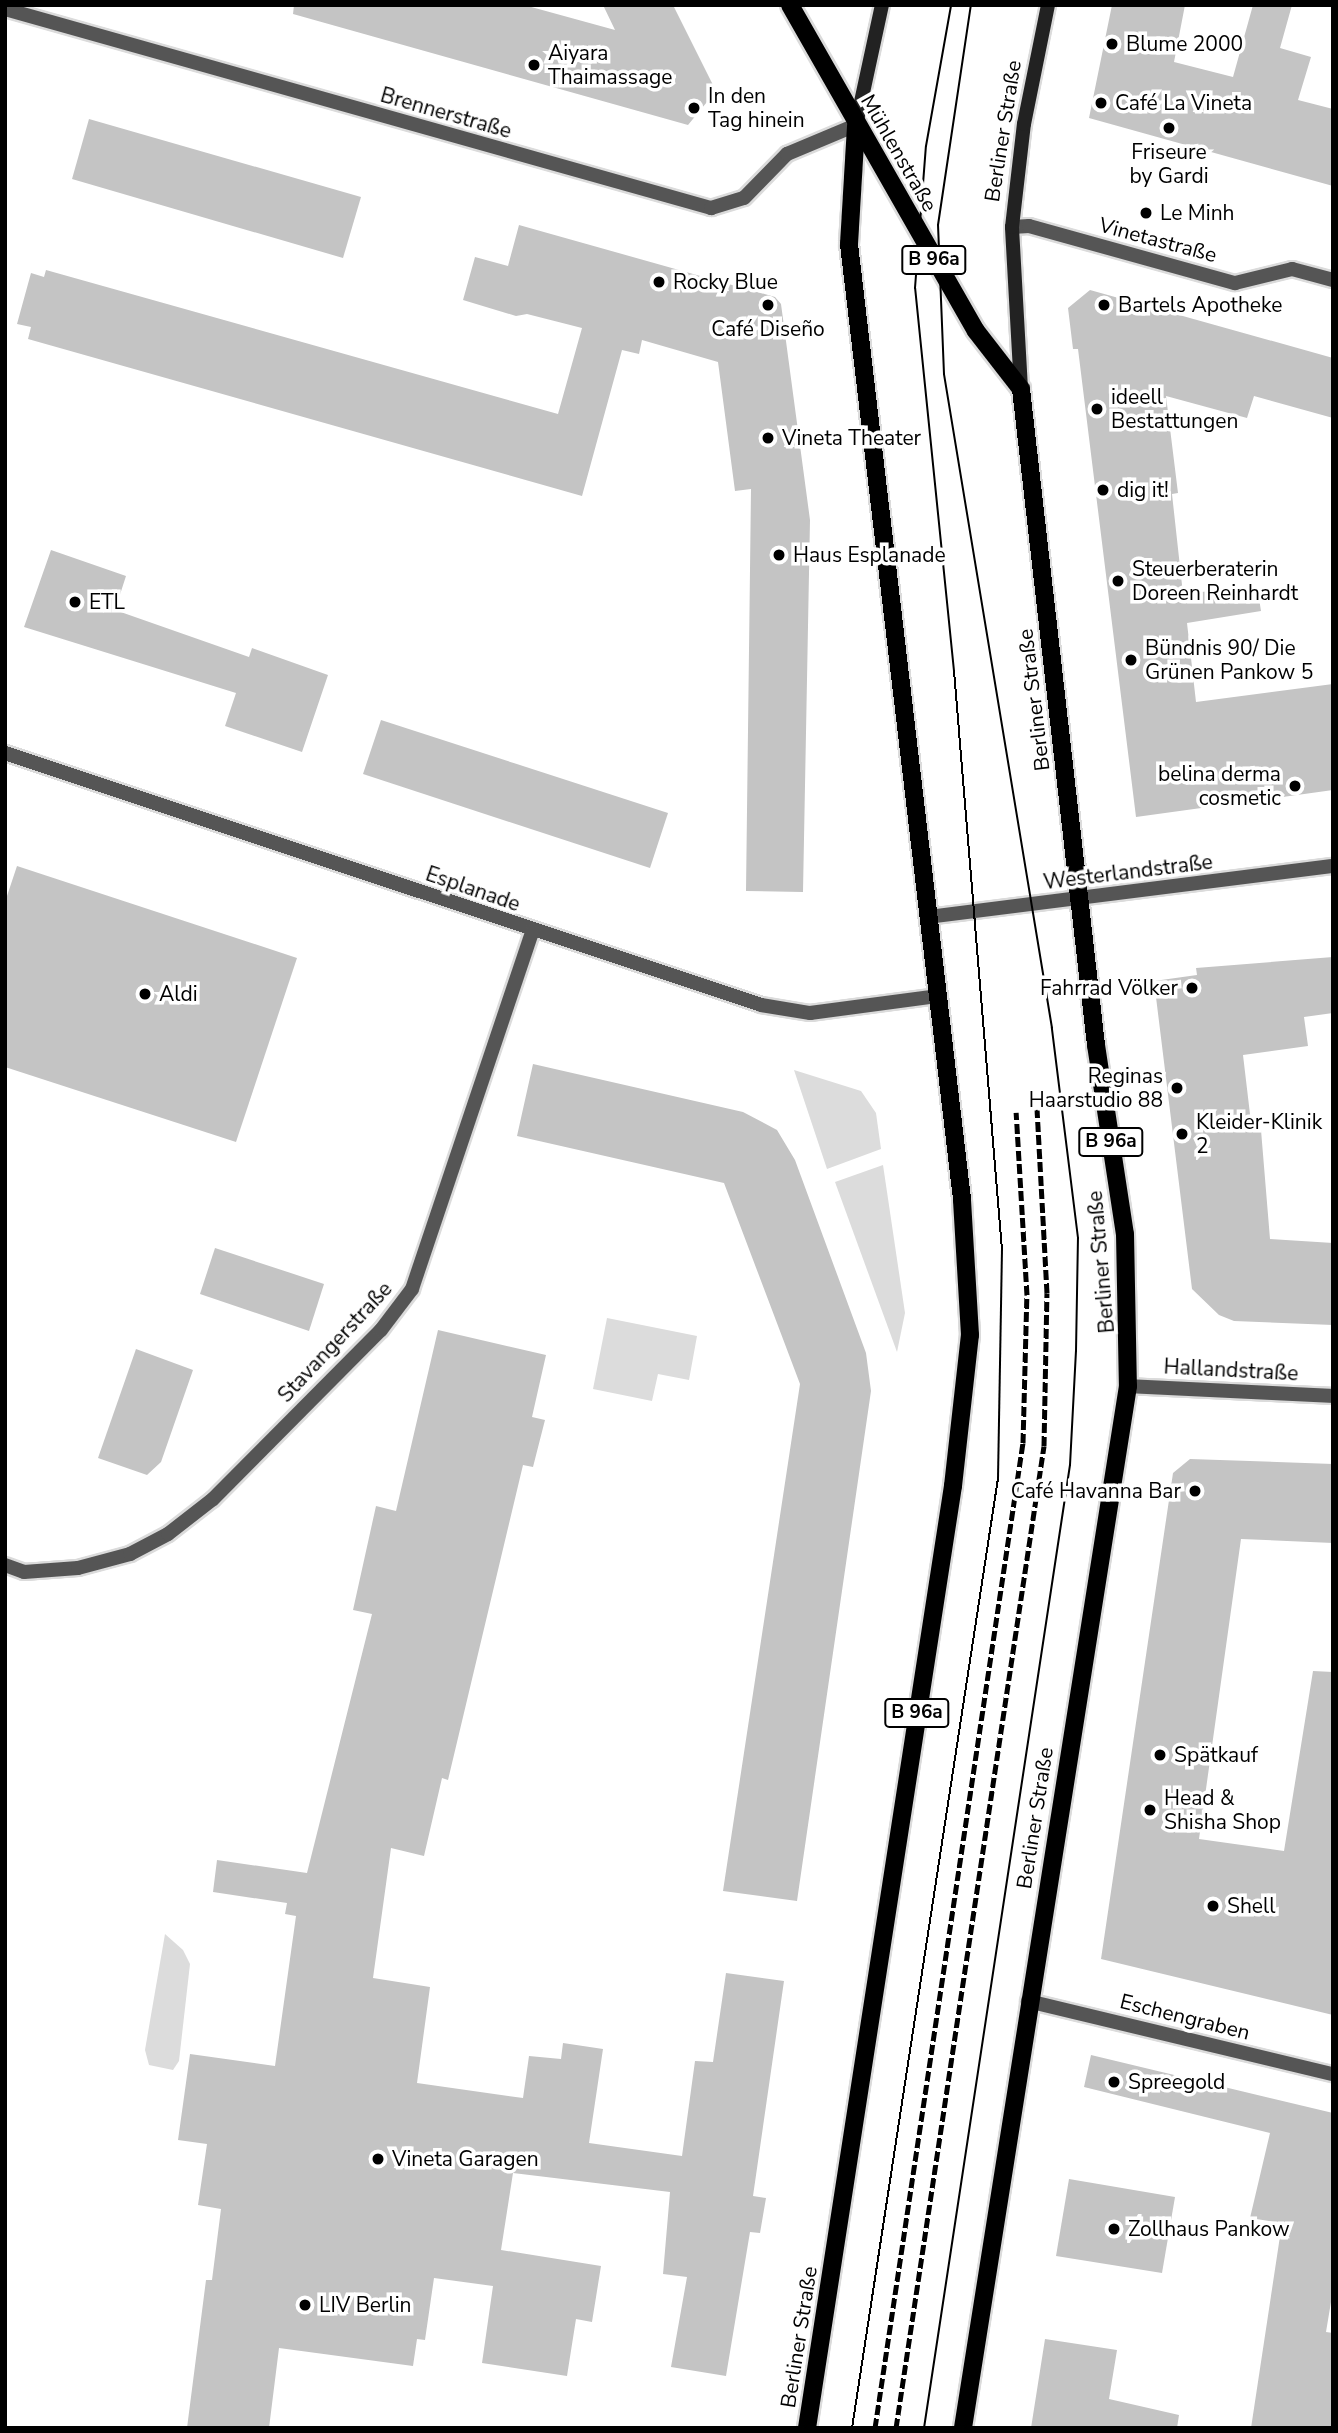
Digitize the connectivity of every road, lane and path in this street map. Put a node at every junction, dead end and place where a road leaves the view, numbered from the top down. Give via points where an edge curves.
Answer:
1 (790, 5) edge
2 (882, 5) edge
3 (1048, 5) edge
4 (5, 9) edge
5 (856, 125) junction
6 (1013, 227) junction
7 (1333, 280) edge
8 (1021, 389) junction
9 (5, 754) edge
10 (1333, 866) edge
11 (1080, 900) junction
12 (928, 917) junction
13 (532, 932) junction
14 (937, 996) junction
15 (1128, 1386) junction
16 (1333, 1396) edge
17 (5, 1565) edge
18 (1028, 2001) junction
19 (1333, 2074) edge
20 (807, 2428) edge
21 (963, 2428) edge

1 - 5 main road, Mühlenstraße / B 96a
2 - 5 main road, Berliner Straße
3 - 6 main road, Berliner Straße via 1024,124
4 - 5 street, Brennerstraße via 711,208 744,198 787,154
5 - 8 main road, Mühlenstraße / B 96a via 976,331
5 - 12 main road, Berliner Straße / B 96a via 849,244
6 - 7 street, Vinetastraße via 1029,226 1235,283 1292,269
6 - 8 main road, Berliner Straße
8 - 11 main road, Berliner Straße / B 96a
9 - 13 street, Esplanade
10 - 11 street, Westerlandstraße
11 - 12 street, Westerlandstraße
11 - 15 main road, Berliner Straße / B 96a via 1125,1234
12 - 14 main road, Berliner Straße / B 96a
13 - 14 street, Esplanade via 772,1007 810,1013
13 - 17 street, Stavangerstraße via 412,1289 381,1330 214,1499 168,1534 130,1554 78,1568 24,1572
14 - 20 main road, Berliner Straße / B 96a via 968,1259 967,1373
15 - 16 street, Hallandstraße
15 - 18 main road, Berliner Straße / B 96a
18 - 19 street, Eschengraben
18 - 21 main road, Berliner Straße / B 96a

